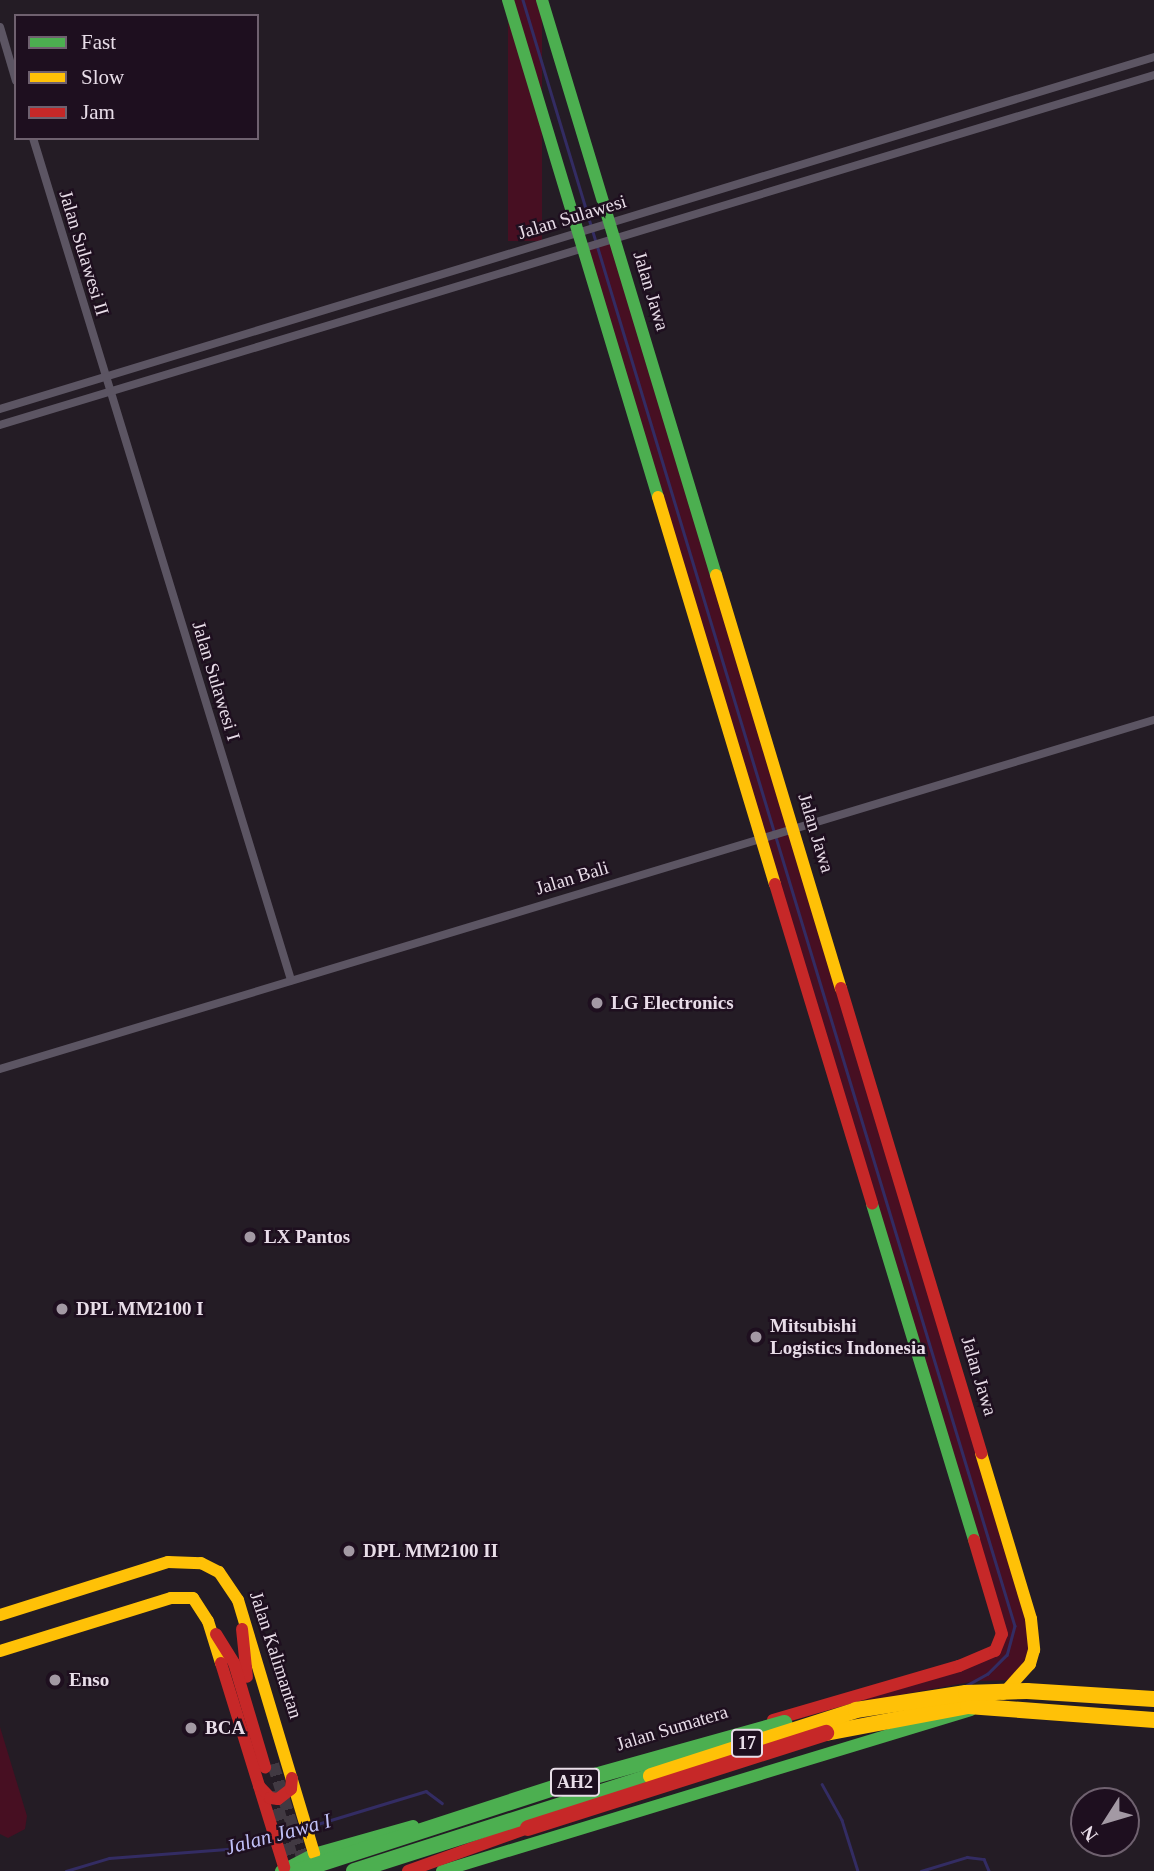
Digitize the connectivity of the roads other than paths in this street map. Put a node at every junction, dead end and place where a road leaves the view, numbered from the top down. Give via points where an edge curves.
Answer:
1 (508, 0) edge
2 (542, 0) edge
3 (0, 27) edge
4 (1154, 57) edge
5 (14, 74) edge
6 (1154, 75) edge
7 (34, 140) edge
8 (606, 223) junction
9 (579, 231) junction
10 (610, 240) junction
11 (584, 248) junction
12 (105, 378) junction
13 (110, 392) junction
14 (0, 409) edge
15 (0, 425) edge
16 (1154, 720) edge
17 (788, 828) junction
18 (763, 836) junction
19 (291, 980) junction
20 (0, 1069) edge
21 (241, 1611) junction
22 (0, 1615) edge
23 (208, 1621) junction
24 (0, 1651) edge
25 (1154, 1699) edge
26 (856, 1710) junction
27 (1154, 1720) edge
28 (292, 1775) junction
29 (257, 1783) junction
30 (528, 1828) junction
31 (314, 1854) junction
32 (288, 1870) edge
33 (354, 1871) edge
34 (408, 1871) edge
35 (426, 1871) edge
36 (442, 1871) edge

1 - 9 main road
2 - 8 main road, Jalan Jawa
3 - 5 street
4 - 8 street, Jalan Sulawesi
6 - 10 street, Jalan Sulawesi
7 - 12 street, Jalan Sulawesi II
8 - 9 street, Jalan Sulawesi
8 - 10 main road, Jalan Jawa
9 - 11 main road
9 - 12 street, Jalan Sulawesi
10 - 11 street, Jalan Sulawesi
10 - 17 main road, Jalan Jawa
11 - 13 street, Jalan Sulawesi
11 - 18 main road
12 - 13 street, Jalan Sulawesi II
12 - 14 street, Jalan Sulawesi
13 - 15 street, Jalan Sulawesi
13 - 19 street, Jalan Sulawesi I
16 - 17 street, Jalan Bali
17 - 18 street, Jalan Bali
17 - 36 main road, Jalan Jawa via 1031,1619 1034,1650 1021,1678 994,1700 956,1716
18 - 19 street, Jalan Bali
18 - 31 main road, Jalan Sumatera via 1002,1634 995,1651 959,1666
19 - 20 street, Jalan Bali
21 - 22 main road, Jalan Kalimantan via 231,1585 219,1572 184,1562 109,1578
21 - 23 main road via 243,1661 269,1765 234,1663
21 - 28 main road, Jalan Kalimantan
23 - 24 main road via 202,1606 182,1596
23 - 29 main road
25 - 26 main road, 17, bridge via 1027,1691 966,1693
26 - 32 main road, AH2, bridge via 757,1728
26 - 33 main road, 17, bridge
27 - 30 main road, 17, bridge via 968,1706 898,1717 848,1726
28 - 29 main road via 291,1789 278,1799 266,1795
28 - 31 main road, Jalan Kalimantan
29 - 32 main road
30 - 34 main road, 17
30 - 35 main road
31 - 32 main road, Jalan Sumatera

